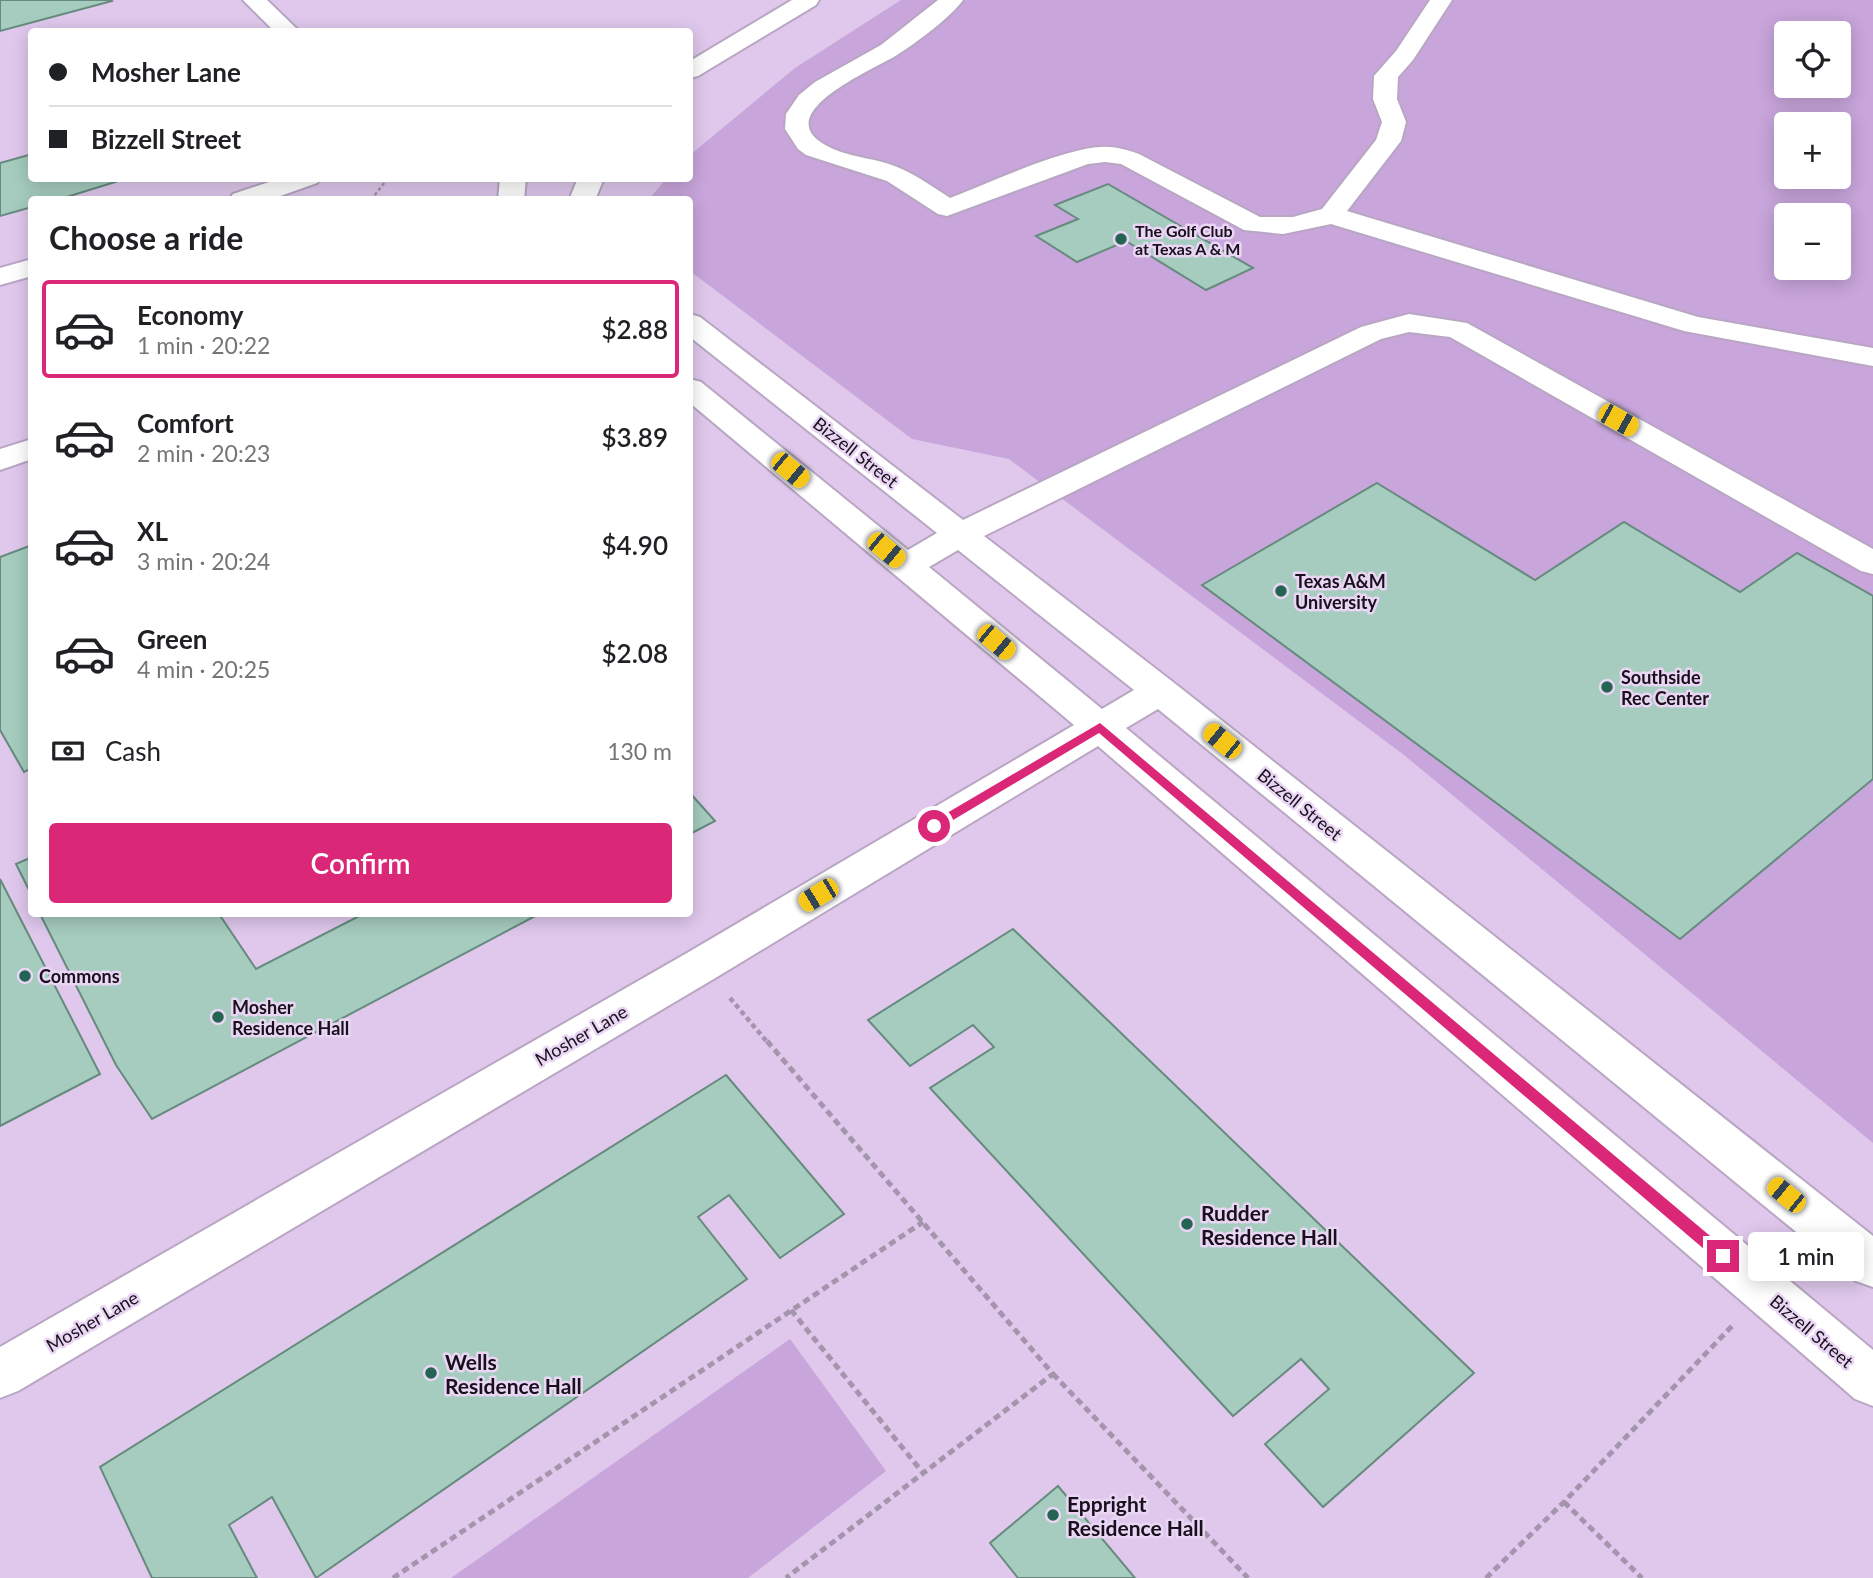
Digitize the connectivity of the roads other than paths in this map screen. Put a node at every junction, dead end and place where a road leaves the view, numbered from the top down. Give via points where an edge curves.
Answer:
1 (254, 0) edge
2 (808, 0) edge
3 (952, 0) edge
4 (1441, 0) edge
5 (285, 28) edge
6 (693, 69) edge
7 (296, 182) edge
8 (254, 196) edge
9 (1331, 215) junction
10 (28, 268) edge
11 (0, 277) edge
12 (693, 325) edge
13 (1873, 357) edge
14 (693, 390) edge
15 (806, 414) junction
16 (752, 438) junction
17 (28, 450) edge
18 (0, 460) edge
19 (961, 534) junction
20 (1873, 563) edge
21 (905, 566) junction
22 (1160, 691) junction
23 (1100, 727) junction
24 (1873, 1265) edge
25 (0, 1374) edge
26 (1873, 1382) edge

1 - 5 street
2 - 6 street
3 - 9 street via 887,52 813,94 798,113 799,131 807,144 828,155 886,171 939,213 1097,153 1130,159 1253,224 1290,226
4 - 9 street via 1386,76 1385,99 1394,122 1388,141
7 - 8 street
9 - 13 street via 1694,325
10 - 11 street
12 - 15 street, Bizzell Street
14 - 16 street, Bizzell Street
15 - 16 street
15 - 19 street, Bizzell Street
16 - 21 street, Bizzell Street
17 - 18 street
19 - 20 street via 1371,333 1409,323 1457,329
19 - 21 street
19 - 22 street, Bizzell Street
21 - 23 street, Bizzell Street
22 - 23 street, Mosher Lane
22 - 24 street, Bizzell Street
23 - 25 street, Mosher Lane
23 - 26 street, Bizzell Street

